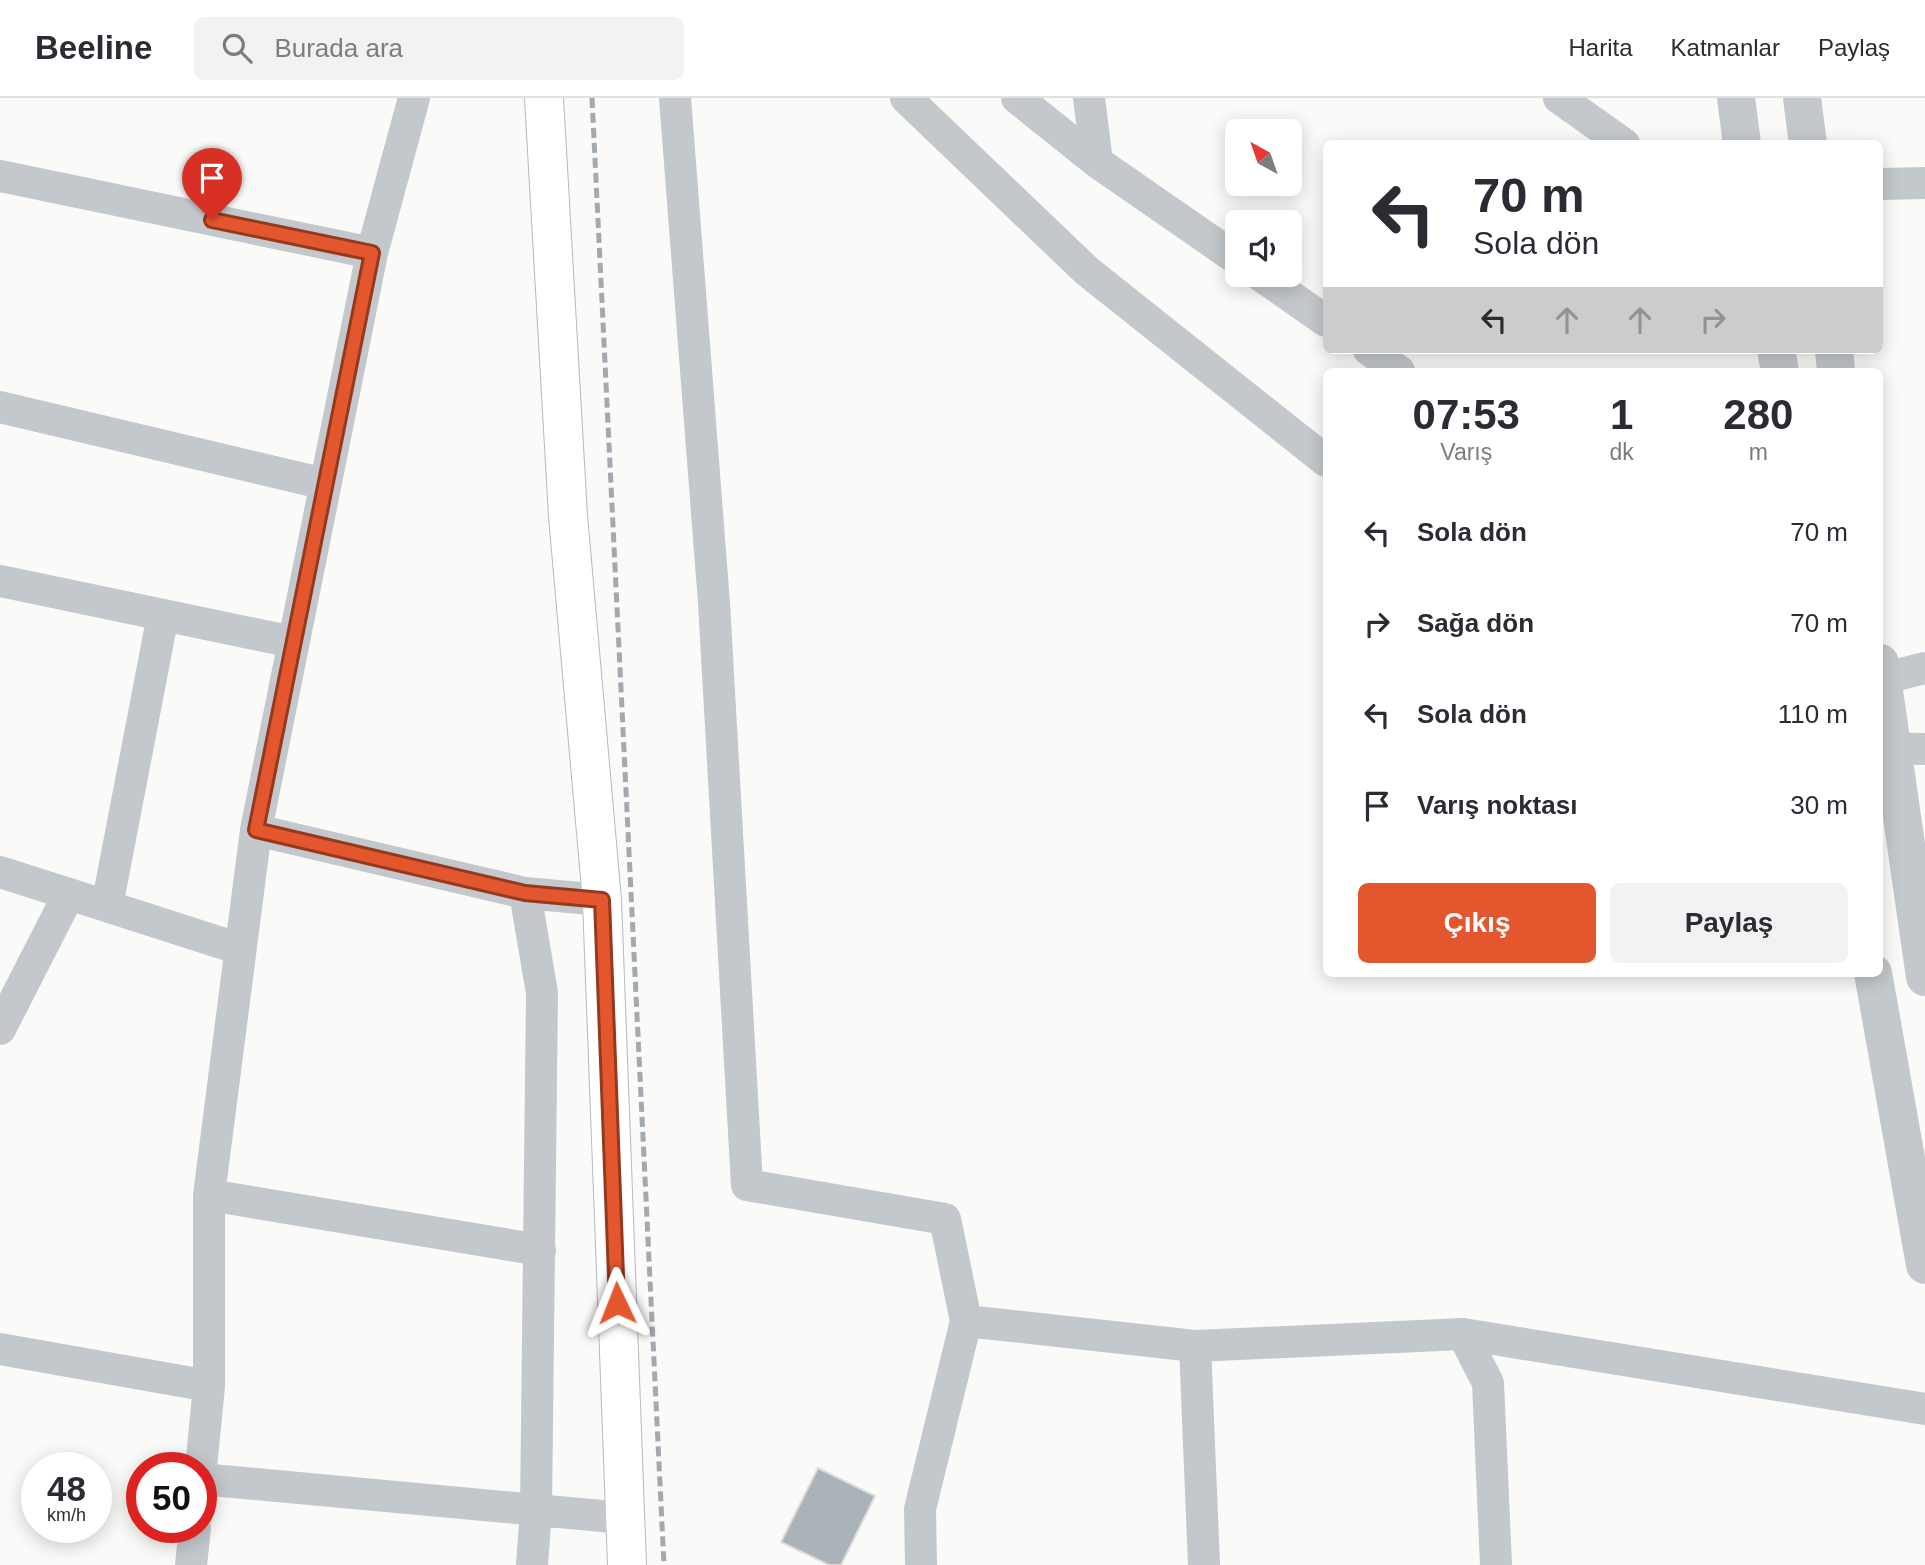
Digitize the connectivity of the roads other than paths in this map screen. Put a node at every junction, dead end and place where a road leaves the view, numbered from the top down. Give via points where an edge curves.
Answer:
1 (414, 98) edge
2 (544, 98) edge
3 (676, 98) edge
4 (906, 98) edge
5 (1017, 98) edge
6 (1089, 98) edge
7 (1559, 98) edge
8 (1736, 98) edge
9 (1802, 98) edge
10 (1617, 140) edge
11 (1741, 140) edge
12 (1807, 140) edge
13 (1097, 162) junction
14 (0, 176) edge
15 (1925, 183) edge
16 (1883, 184) edge
17 (1225, 251) edge
18 (372, 253) junction
19 (1277, 287) edge
20 (1323, 319) edge
21 (1375, 354) edge
22 (1395, 368) edge
23 (0, 407) edge
24 (1323, 459) edge
25 (325, 484) junction
26 (0, 581) edge
27 (163, 615) junction
28 (293, 642) junction
29 (1925, 668) edge
30 (1883, 674) edge
31 (1883, 682) edge
32 (1899, 748) edge
33 (256, 830) junction
34 (0, 872) edge
35 (525, 893) junction
36 (69, 894) junction
37 (602, 900) junction
38 (107, 906) junction
39 (240, 950) junction
40 (1874, 977) edge
41 (1925, 977) edge
42 (0, 1029) edge
43 (209, 1195) junction
44 (540, 1250) junction
45 (1925, 1265) edge
46 (966, 1321) junction
47 (1463, 1334) junction
48 (1195, 1346) junction
49 (0, 1349) edge
50 (209, 1386) junction
51 (1925, 1409) edge
52 (203, 1452) edge
53 (217, 1480) edge
54 (536, 1510) junction
55 (624, 1518) junction
56 (193, 1543) edge
57 (191, 1565) edge
58 (532, 1565) edge
59 (627, 1565) edge
60 (921, 1565) edge
61 (1204, 1565) edge
62 (1496, 1565) edge

1 - 18 street
2 - 37 main road via 568,516
3 - 46 street via 714,603 747,1185 946,1219
4 - 24 street via 1087,271
5 - 13 street
6 - 13 street
7 - 10 street
8 - 11 street
9 - 12 street
13 - 17 street
14 - 18 street
15 - 16 street
18 - 25 street
19 - 20 street
21 - 22 street
23 - 25 street
25 - 28 street
26 - 27 street
27 - 28 street
27 - 38 street
28 - 33 street
29 - 30 street
31 - 32 street
32 - 41 street
33 - 35 street
33 - 39 street
34 - 36 street
35 - 37 street
35 - 44 street via 542,993
36 - 38 street
36 - 42 street
37 - 55 main road
38 - 39 street
39 - 43 street
40 - 45 street
43 - 44 street
43 - 50 street
44 - 54 street
46 - 48 street
46 - 60 street via 920,1509
47 - 48 street
47 - 51 street
47 - 62 street via 1488,1383
48 - 61 street
49 - 50 street
50 - 52 street
53 - 54 street
54 - 55 street
54 - 58 street
55 - 59 main road
56 - 57 street

